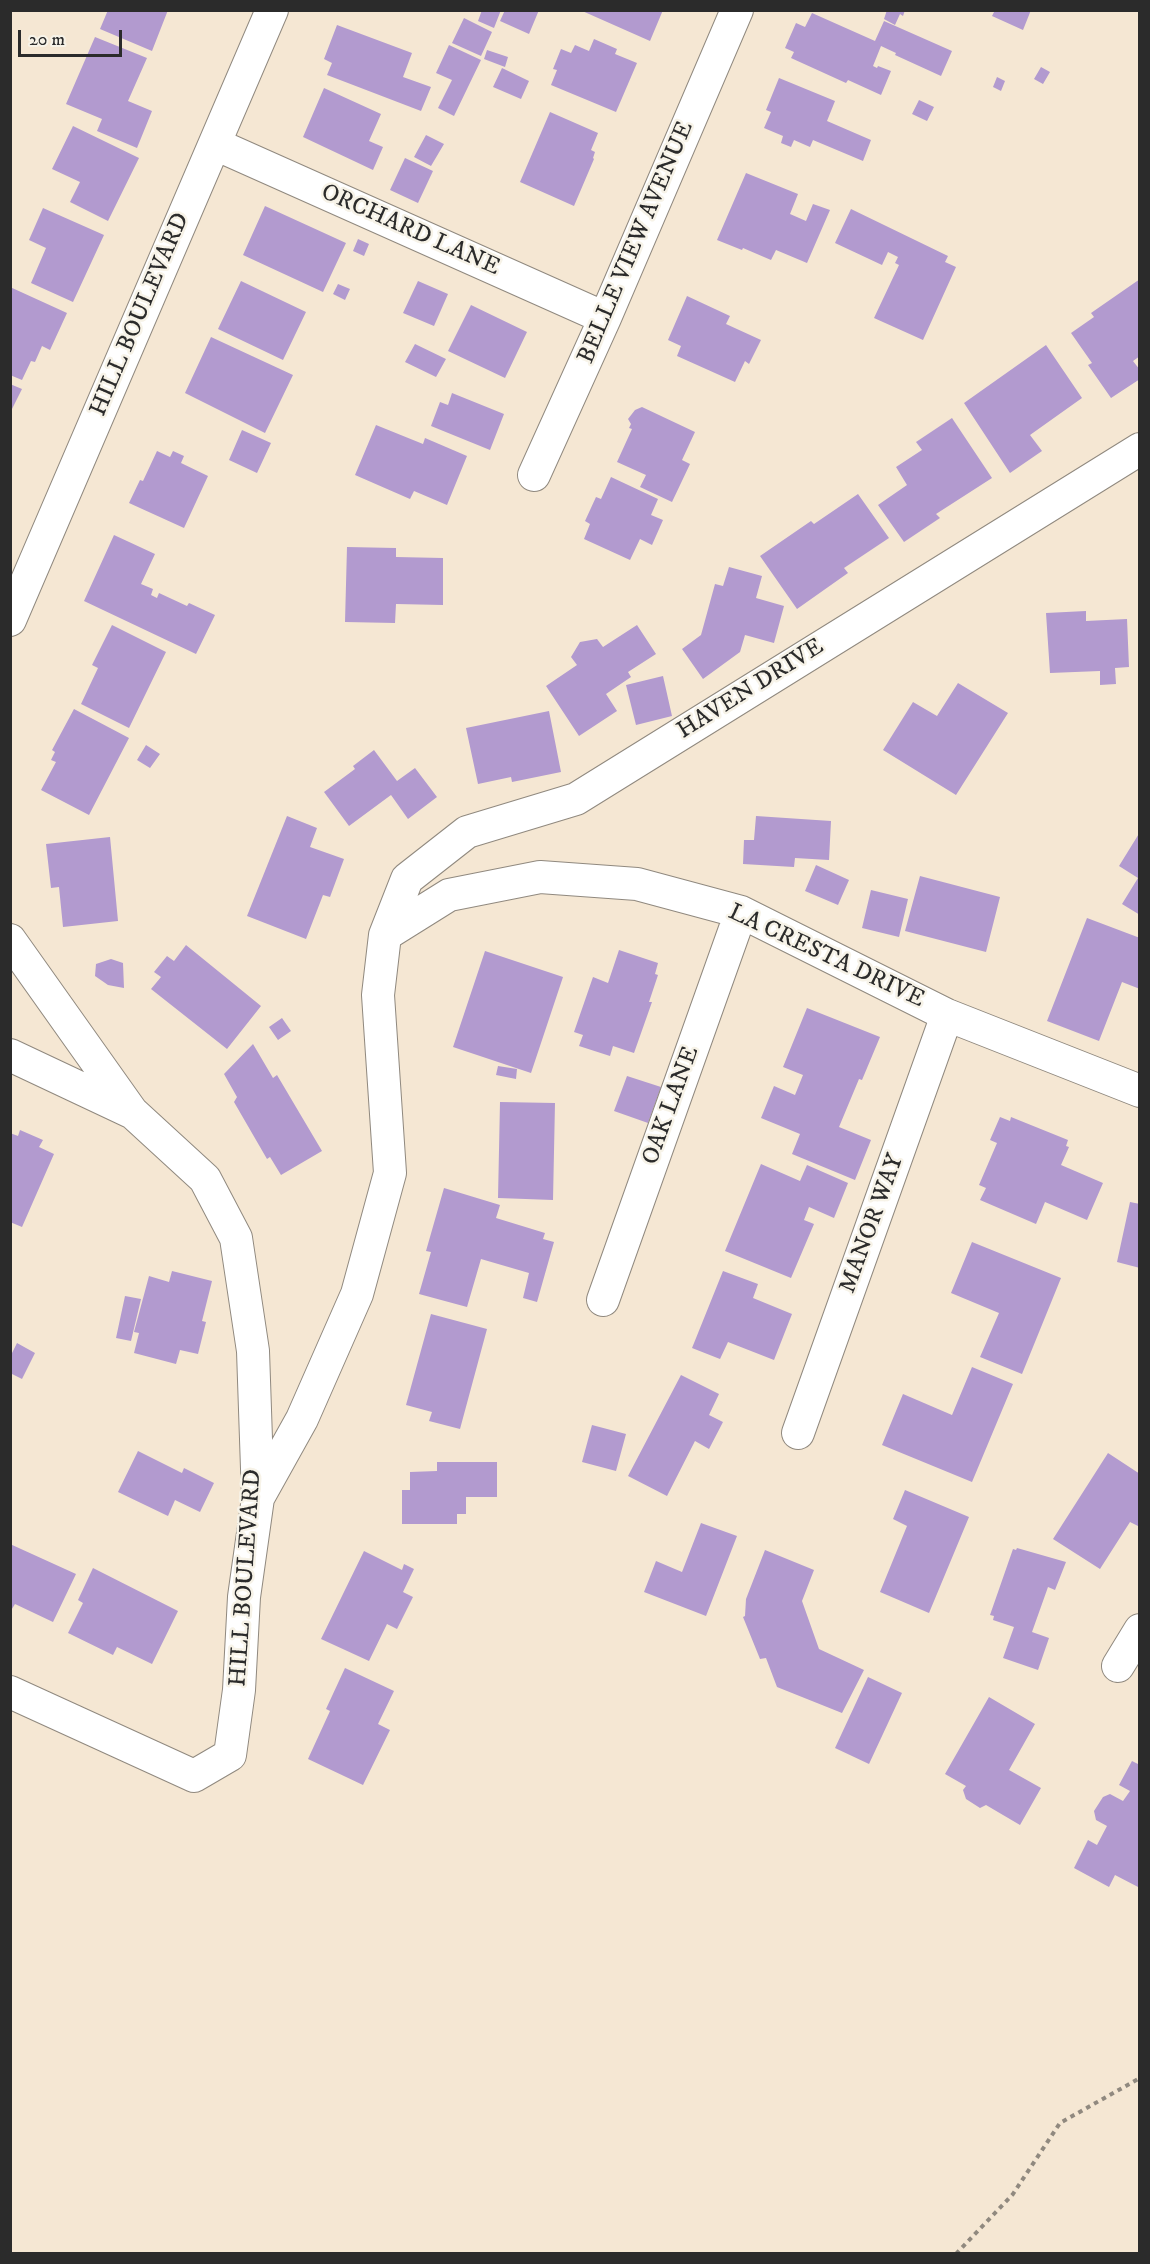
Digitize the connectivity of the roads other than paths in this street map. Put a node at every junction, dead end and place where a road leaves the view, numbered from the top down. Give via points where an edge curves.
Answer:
1 (272, 10) edge
2 (738, 10) edge
3 (215, 144) junction
4 (605, 318) junction
5 (1140, 449) edge
6 (534, 475) dead end
7 (10, 620) edge
8 (741, 912) junction
9 (385, 935) junction
10 (10, 940) edge
11 (947, 1015) junction
12 (10, 1055) edge
13 (1140, 1091) edge
14 (132, 1112) junction
15 (603, 1300) dead end
16 (798, 1433) dead end
17 (258, 1498) junction
18 (1140, 1630) edge
19 (1118, 1666) dead end
20 (10, 1692) edge

1 - 3 street, HILL BOULEVARD
2 - 4 street, BELLE VIEW AVENUE
3 - 4 street, ORCHARD LANE
3 - 7 street, HILL BOULEVARD
4 - 6 street, BELLE VIEW AVENUE
5 - 9 street, HAVEN DRIVE via 576,799 467,832 407,879
8 - 9 street, LA CRESTA DRIVE via 637,884 540,877 449,895
8 - 11 street, LA CRESTA DRIVE
8 - 15 street, OAK LANE
9 - 17 street via 378,995 390,1173 357,1294 302,1419
10 - 14 street, HILL BOULEVARD
11 - 13 street, LA CRESTA DRIVE
11 - 16 street, MANOR WAY
12 - 14 street
14 - 17 street, HILL BOULEVARD via 205,1179 236,1238 253,1351
17 - 20 street, HILL BOULEVARD via 244,1597 239,1690 230,1755 194,1776
18 - 19 street

